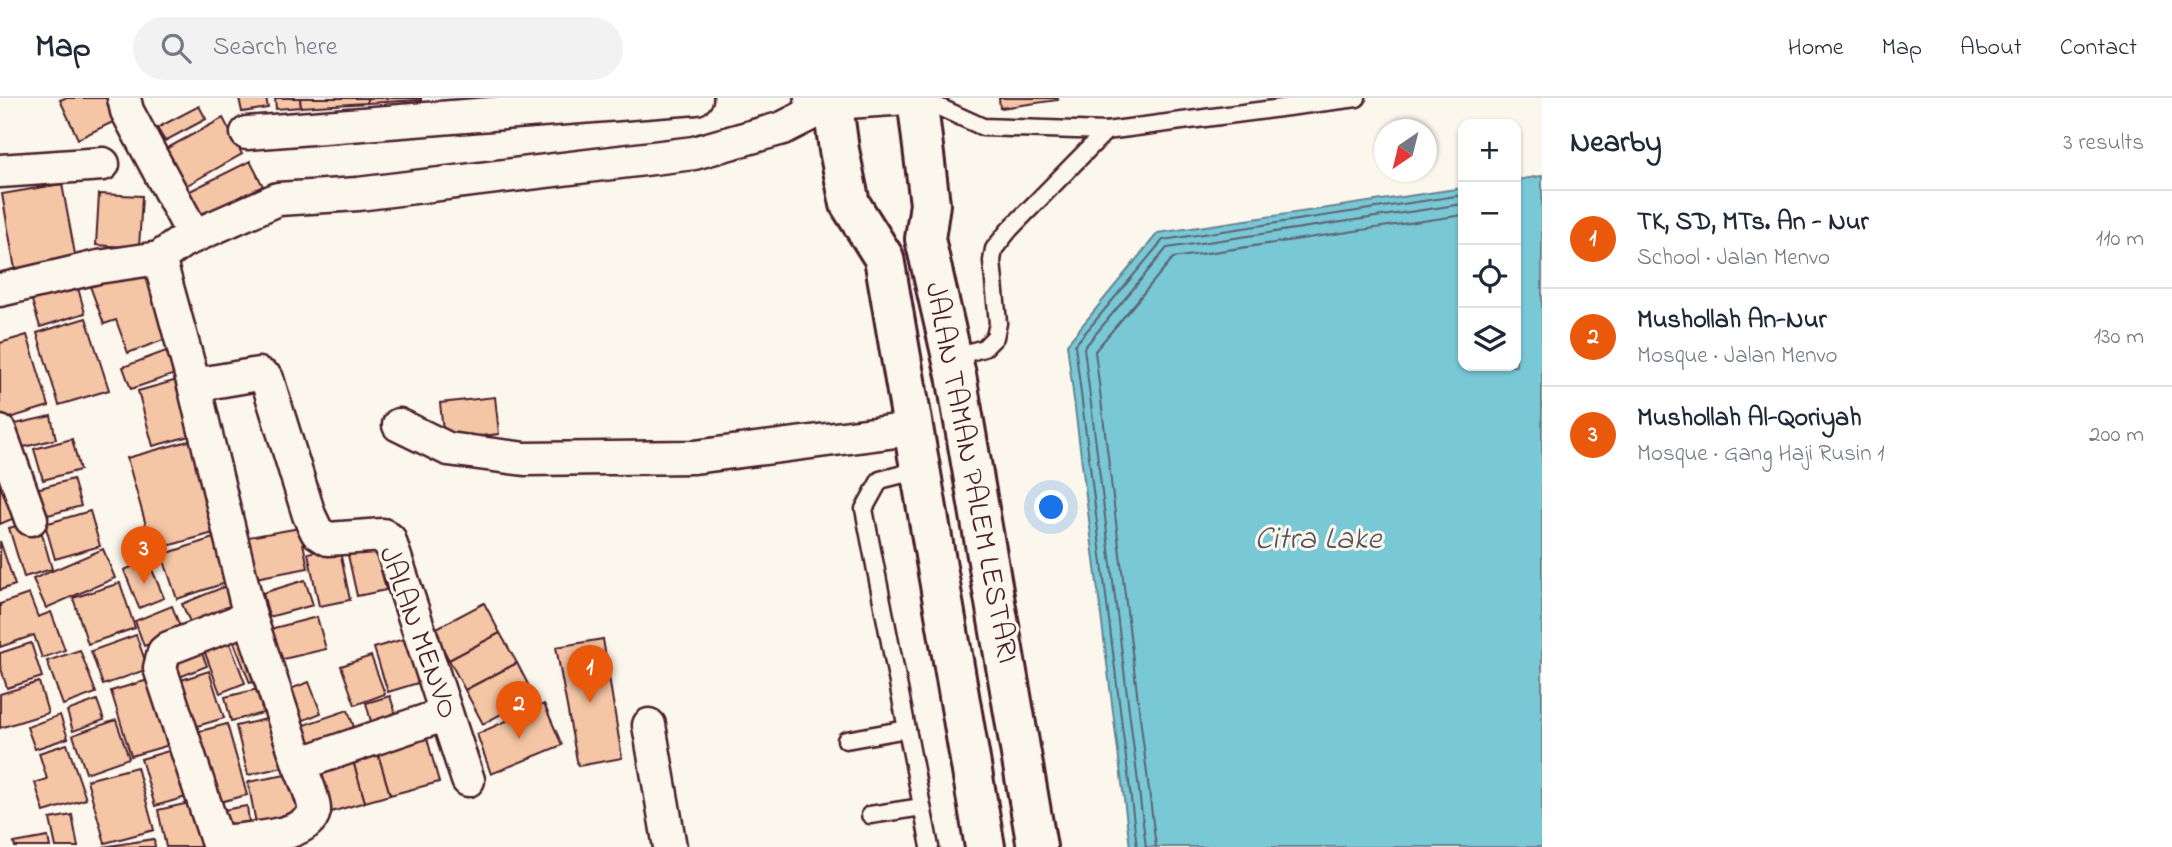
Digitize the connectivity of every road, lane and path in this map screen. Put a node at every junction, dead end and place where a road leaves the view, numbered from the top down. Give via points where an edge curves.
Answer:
1 (124, 98) edge
2 (696, 98) edge
3 (907, 98) edge
4 (918, 98) edge
5 (1357, 98) edge
6 (823, 100) edge
7 (605, 101) edge
8 (1106, 131) junction
9 (247, 133) dead end
10 (103, 164) dead end
11 (0, 171) edge
12 (194, 236) junction
13 (159, 258) junction
14 (0, 290) edge
15 (953, 357) junction
16 (194, 385) junction
17 (399, 425) dead end
18 (912, 429) junction
19 (0, 432) edge
20 (919, 470) junction
21 (31, 519) dead end
22 (250, 617) junction
23 (446, 714) junction
24 (649, 725) dead end
25 (907, 729) junction
26 (846, 740) dead end
27 (299, 764) junction
28 (468, 780) dead end
29 (922, 807) junction
30 (870, 815) dead end
31 (218, 845) edge
32 (670, 847) edge
33 (930, 847) edge
34 (985, 847) edge
35 (1037, 847) edge

1 - 12 street
2 - 7 street
3 - 6 street
4 - 8 lane via 982,127
4 - 15 street, JALAN TAMAN PALEM LESTARI via 930,204 925,239
5 - 8 lane
6 - 12 street via 783,128 694,153 359,194 278,199
6 - 18 street, JALAN TAMAN PALEM LESTARI via 850,204 884,258
7 - 9 street
8 - 15 lane via 994,249 995,337 984,348
10 - 11 street
12 - 13 street
13 - 14 street
13 - 16 street
15 - 35 street, JALAN TAMAN PALEM LESTARI
16 - 22 street
16 - 23 street, JALAN MENVO via 260,374 267,379 317,532 328,539 376,535 389,539
17 - 18 street via 448,449 538,460 694,457
18 - 20 street, JALAN TAMAN PALEM LESTARI
19 - 21 street
20 - 25 lane via 880,480 864,509
20 - 34 street, JALAN TAMAN PALEM LESTARI
22 - 27 street
22 - 31 street via 169,648 160,660
23 - 27 street
23 - 28 street, JALAN MENVO
24 - 32 street
25 - 26 lane
25 - 29 lane
27 - 31 street via 314,808 306,822 292,831
29 - 30 lane
29 - 33 lane

